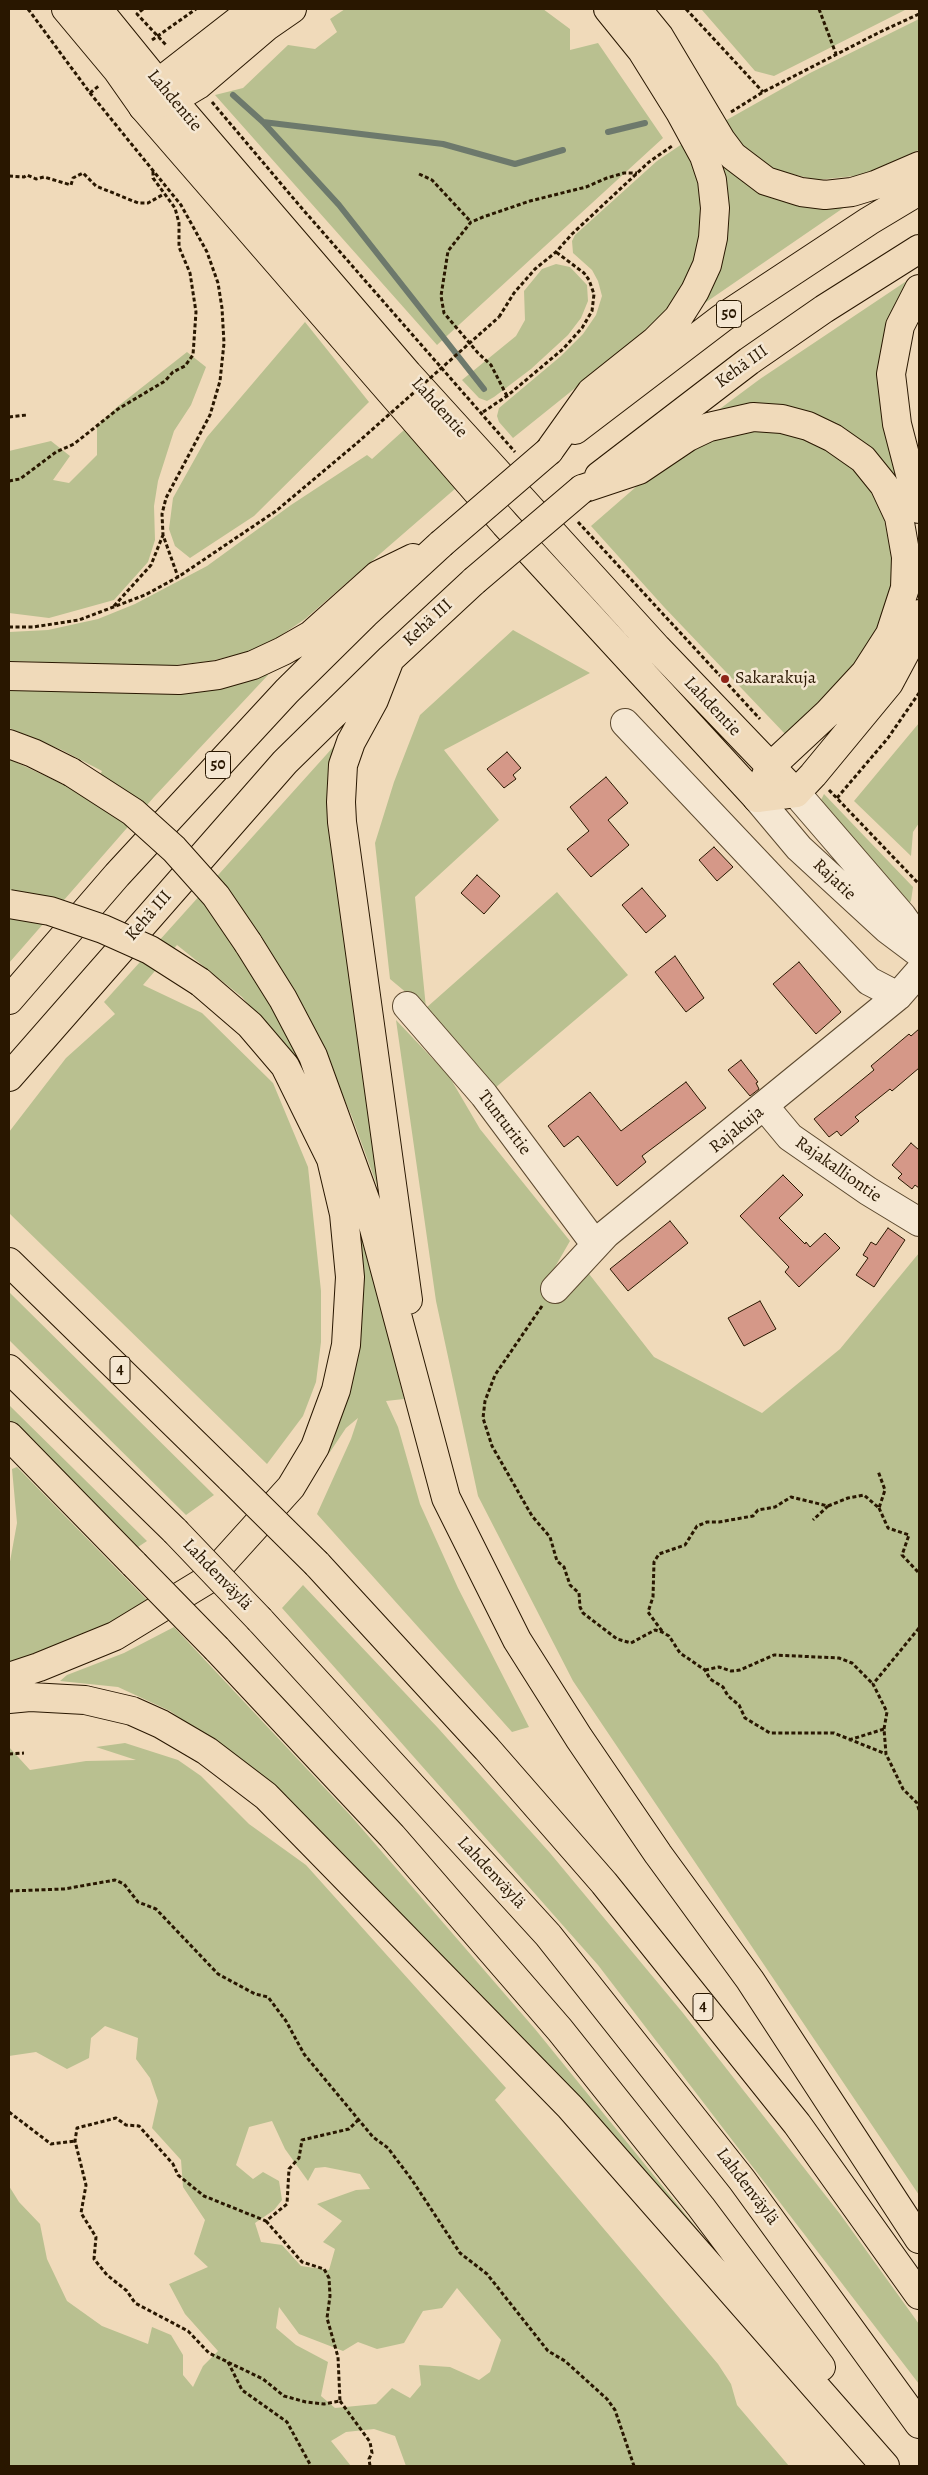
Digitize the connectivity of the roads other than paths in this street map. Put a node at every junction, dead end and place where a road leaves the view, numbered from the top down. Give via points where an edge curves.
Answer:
1 (66, 9) edge
2 (98, 9) edge
3 (253, 9) edge
4 (292, 9) edge
5 (608, 9) edge
6 (638, 9) edge
7 (190, 74) junction
8 (165, 91) junction
9 (143, 107) junction
10 (919, 166) edge
11 (919, 191) edge
12 (919, 249) edge
13 (919, 289) edge
14 (549, 451) junction
15 (582, 489) junction
16 (919, 509) edge
17 (441, 544) junction
18 (919, 614) edge
19 (390, 659) junction
20 (9, 676) edge
21 (690, 683) junction
22 (668, 702) junction
23 (626, 723) dead end
24 (9, 744) edge
25 (769, 768) junction
26 (804, 784) junction
27 (757, 798) junction
28 (9, 904) edge
29 (919, 940) edge
30 (919, 953) edge
31 (919, 972) edge
32 (898, 996) junction
33 (9, 1000) edge
34 (407, 1006) dead end
35 (9, 1076) edge
36 (765, 1107) junction
37 (919, 1222) edge
38 (594, 1244) junction
39 (9, 1262) edge
40 (555, 1289) road end
41 (9, 1370) edge
42 (424, 1418) junction
43 (9, 1436) edge
44 (9, 1677) edge
45 (9, 1699) edge
46 (919, 2239) edge
47 (919, 2295) edge
48 (919, 2424) edge
49 (885, 2466) edge
50 (895, 2466) edge

1 - 9 main road, Lahdentie
2 - 8 main road, Lahdentie
3 - 7 main road
4 - 7 main road
5 - 14 main road via 642,51 704,156 716,208 713,238 707,265 678,318 655,341 591,392
6 - 10 main road via 659,36 721,140 733,156 766,181 801,192 852,192
7 - 8 main road
8 - 9 main road
8 - 21 main road, Lahdentie via 408,374
9 - 22 main road, Lahdentie via 505,524
11 - 14 main road, 50 via 860,226 722,318
12 - 15 main road, Kehä III via 749,361
13 - 16 main road via 900,326 891,374 897,424
14 - 17 main road, 50, bridge
15 - 19 main road, Kehä III, bridge via 474,581
15 - 25 main road via 639,470 709,427 753,418 782,419 808,426 833,438 863,459 884,485 899,517 906,557 906,588 890,634 865,672 828,713
17 - 20 main road via 378,575 311,635 254,664 218,675 179,680
17 - 33 main road, 50 via 287,691 117,874
18 - 26 main road via 912,640 889,683
19 - 35 main road, Kehä III via 285,762
19 - 42 main road via 343,766 342,822
21 - 22 street
21 - 25 main road, Lahdentie
22 - 27 main road, Lahdentie
23 - 32 street via 869,981
24 - 42 main road, bridge via 71,772 133,812 174,849 216,896 283,998 313,1056 369,1210
25 - 26 main road, Lahdentie
25 - 27 main road
26 - 27 main road
26 - 29 street, Rajatie
27 - 30 street, Rajatie via 799,848 887,929
28 - 44 main road, bridge via 50,911 150,950 200,982 250,1025 284,1066 332,1159 344,1214 350,1277 346,1345 336,1390 315,1448 291,1487 207,1580 115,1636
31 - 32 street, Rajakuja
32 - 36 street, Rajakuja
34 - 38 street, Tunturitie via 484,1095
36 - 37 street, Rajakalliontie via 790,1137
36 - 38 street, Rajakuja
38 - 40 street, Rajakuja
39 - 47 main road, 4, bridge via 317,1564 487,1749 604,1883 797,2124
41 - 48 main road, Lahdenväylä, bridge via 260,1620 548,1935 742,2180
42 - 46 main road via 446,1498 517,1640 658,1854 750,1980
43 - 50 main road, bridge via 217,1649 392,1836 560,2030 701,2207
45 - 49 main road via 85,1700 132,1711 207,1751 266,1796 570,2107

